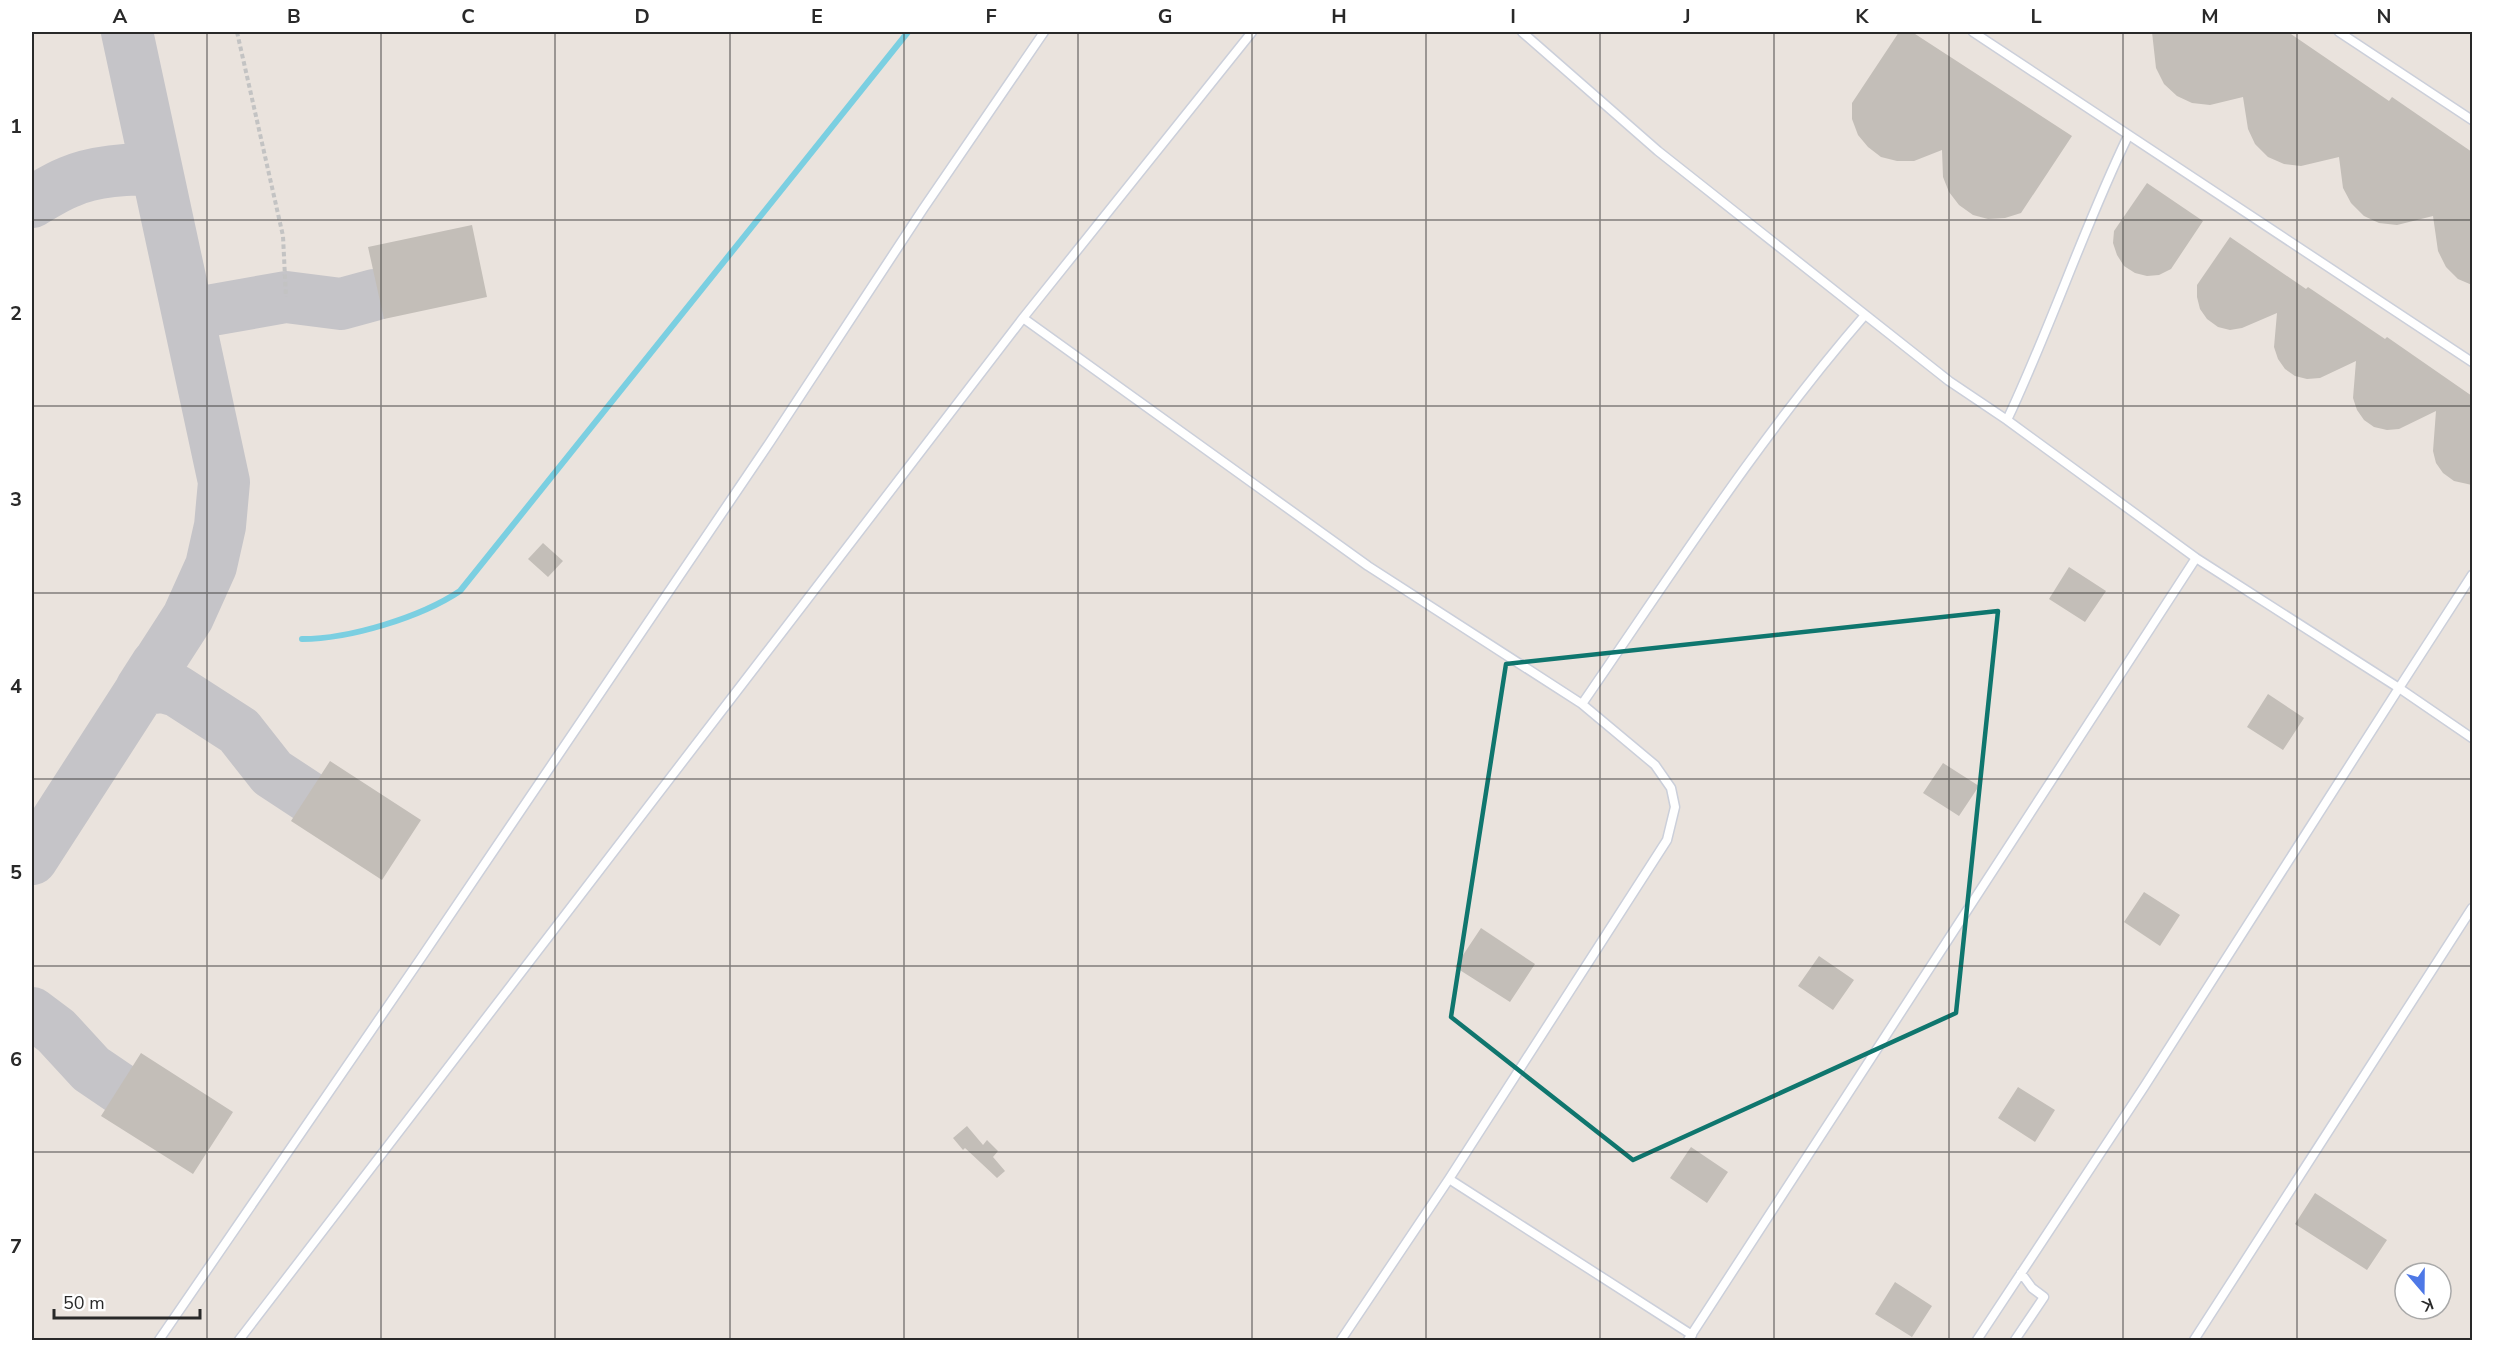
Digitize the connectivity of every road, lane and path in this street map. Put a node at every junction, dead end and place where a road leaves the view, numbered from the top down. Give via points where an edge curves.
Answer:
1 (237, 32) edge
2 (1044, 32) edge
3 (1252, 32) edge
4 (1522, 32) edge
5 (1973, 32) edge
6 (2339, 32) edge
7 (2472, 120) edge
8 (2128, 136) junction
9 (286, 297) dead end
10 (1865, 315) junction
11 (1023, 318) junction
12 (2472, 362) edge
13 (2007, 420) junction
14 (2196, 558) junction
15 (2472, 575) edge
16 (2399, 688) junction
17 (1582, 704) junction
18 (2472, 738) edge
19 (2472, 908) edge
20 (1449, 1179) junction
21 (2021, 1273) junction
22 (1690, 1338) edge
23 (159, 1341) edge
24 (239, 1341) edge
25 (1341, 1341) edge
26 (1977, 1341) edge
27 (2015, 1341) edge
28 (2194, 1341) edge

1 - 9 path via 284,236
2 - 23 lane
3 - 11 lane
4 - 10 lane via 1658,151
5 - 8 lane
6 - 7 lane
8 - 12 lane
8 - 13 lane
10 - 13 lane via 1949,381
10 - 17 lane via 1732,486
11 - 17 lane via 1368,566
11 - 24 lane
13 - 14 lane
14 - 16 lane
14 - 22 lane
15 - 16 lane
16 - 18 lane
16 - 21 lane
17 - 20 lane via 1655,765 1671,788 1675,807 1667,840
19 - 28 lane
20 - 22 lane
20 - 25 lane
21 - 26 lane
21 - 27 lane via 2043,1297

